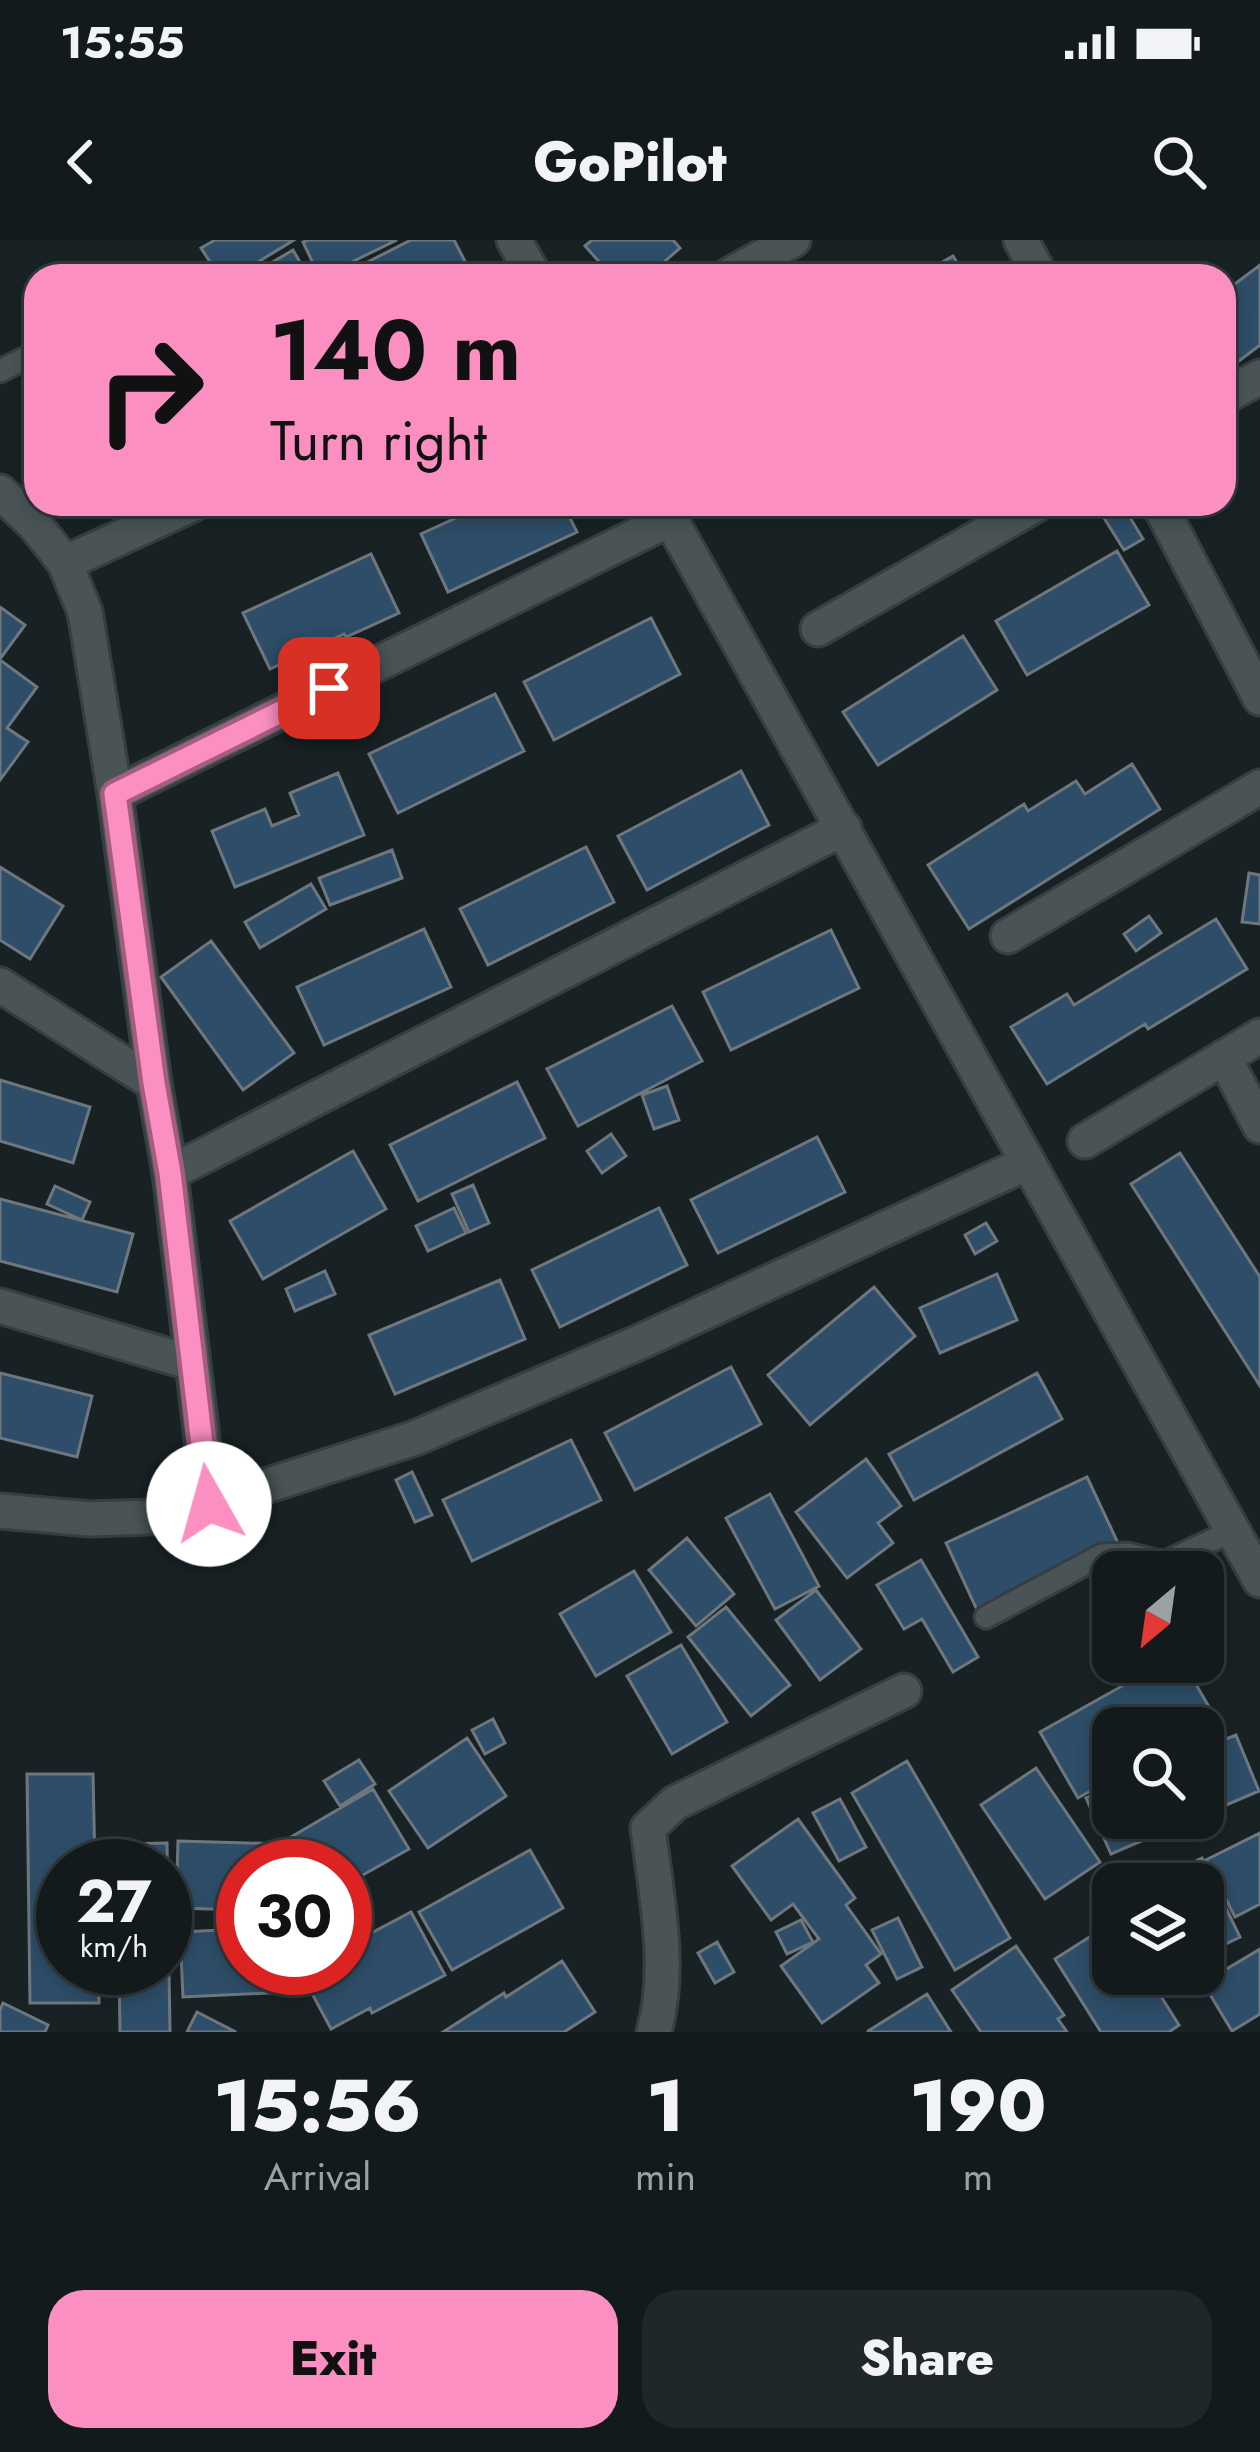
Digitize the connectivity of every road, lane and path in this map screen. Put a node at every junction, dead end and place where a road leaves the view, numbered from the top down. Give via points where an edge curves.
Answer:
1 (793, 240) edge
2 (750, 264) edge
3 (0, 492) edge
4 (24, 515) edge
5 (25, 516) edge
6 (167, 516) edge
7 (658, 516) edge
8 (668, 516) edge
9 (1015, 516) edge
10 (1165, 516) edge
11 (65, 562) junction
12 (818, 629) dead end
13 (1260, 698) edge
14 (1260, 788) edge
15 (115, 794) junction
16 (844, 828) junction
17 (1008, 936) dead end
18 (0, 985) edge
19 (1260, 1036) edge
20 (1224, 1058) junction
21 (154, 1083) junction
22 (1260, 1126) edge
23 (1085, 1141) dead end
24 (1027, 1162) junction
25 (170, 1173) junction
26 (0, 1306) edge
27 (192, 1363) junction
28 (209, 1504) junction
29 (0, 1511) edge
30 (1232, 1531) junction
31 (1260, 1580) edge
32 (986, 1617) dead end
33 (904, 1691) dead end
34 (654, 2032) edge

1 - 2 street
3 - 4 street
5 - 11 street
6 - 11 street
7 - 15 street
8 - 16 street
9 - 12 street
10 - 13 street
11 - 15 street via 85,612
14 - 17 street
15 - 21 street
16 - 24 street
16 - 25 street
18 - 21 street
19 - 20 street
20 - 22 street
20 - 23 street
21 - 25 street
24 - 28 street via 415,1438
24 - 30 street
25 - 27 street
26 - 27 street
27 - 28 street
28 - 29 street via 150,1517
30 - 31 street
30 - 32 lane via 1163,1563 1102,1555
33 - 34 street via 675,1803 648,1828 663,2000

